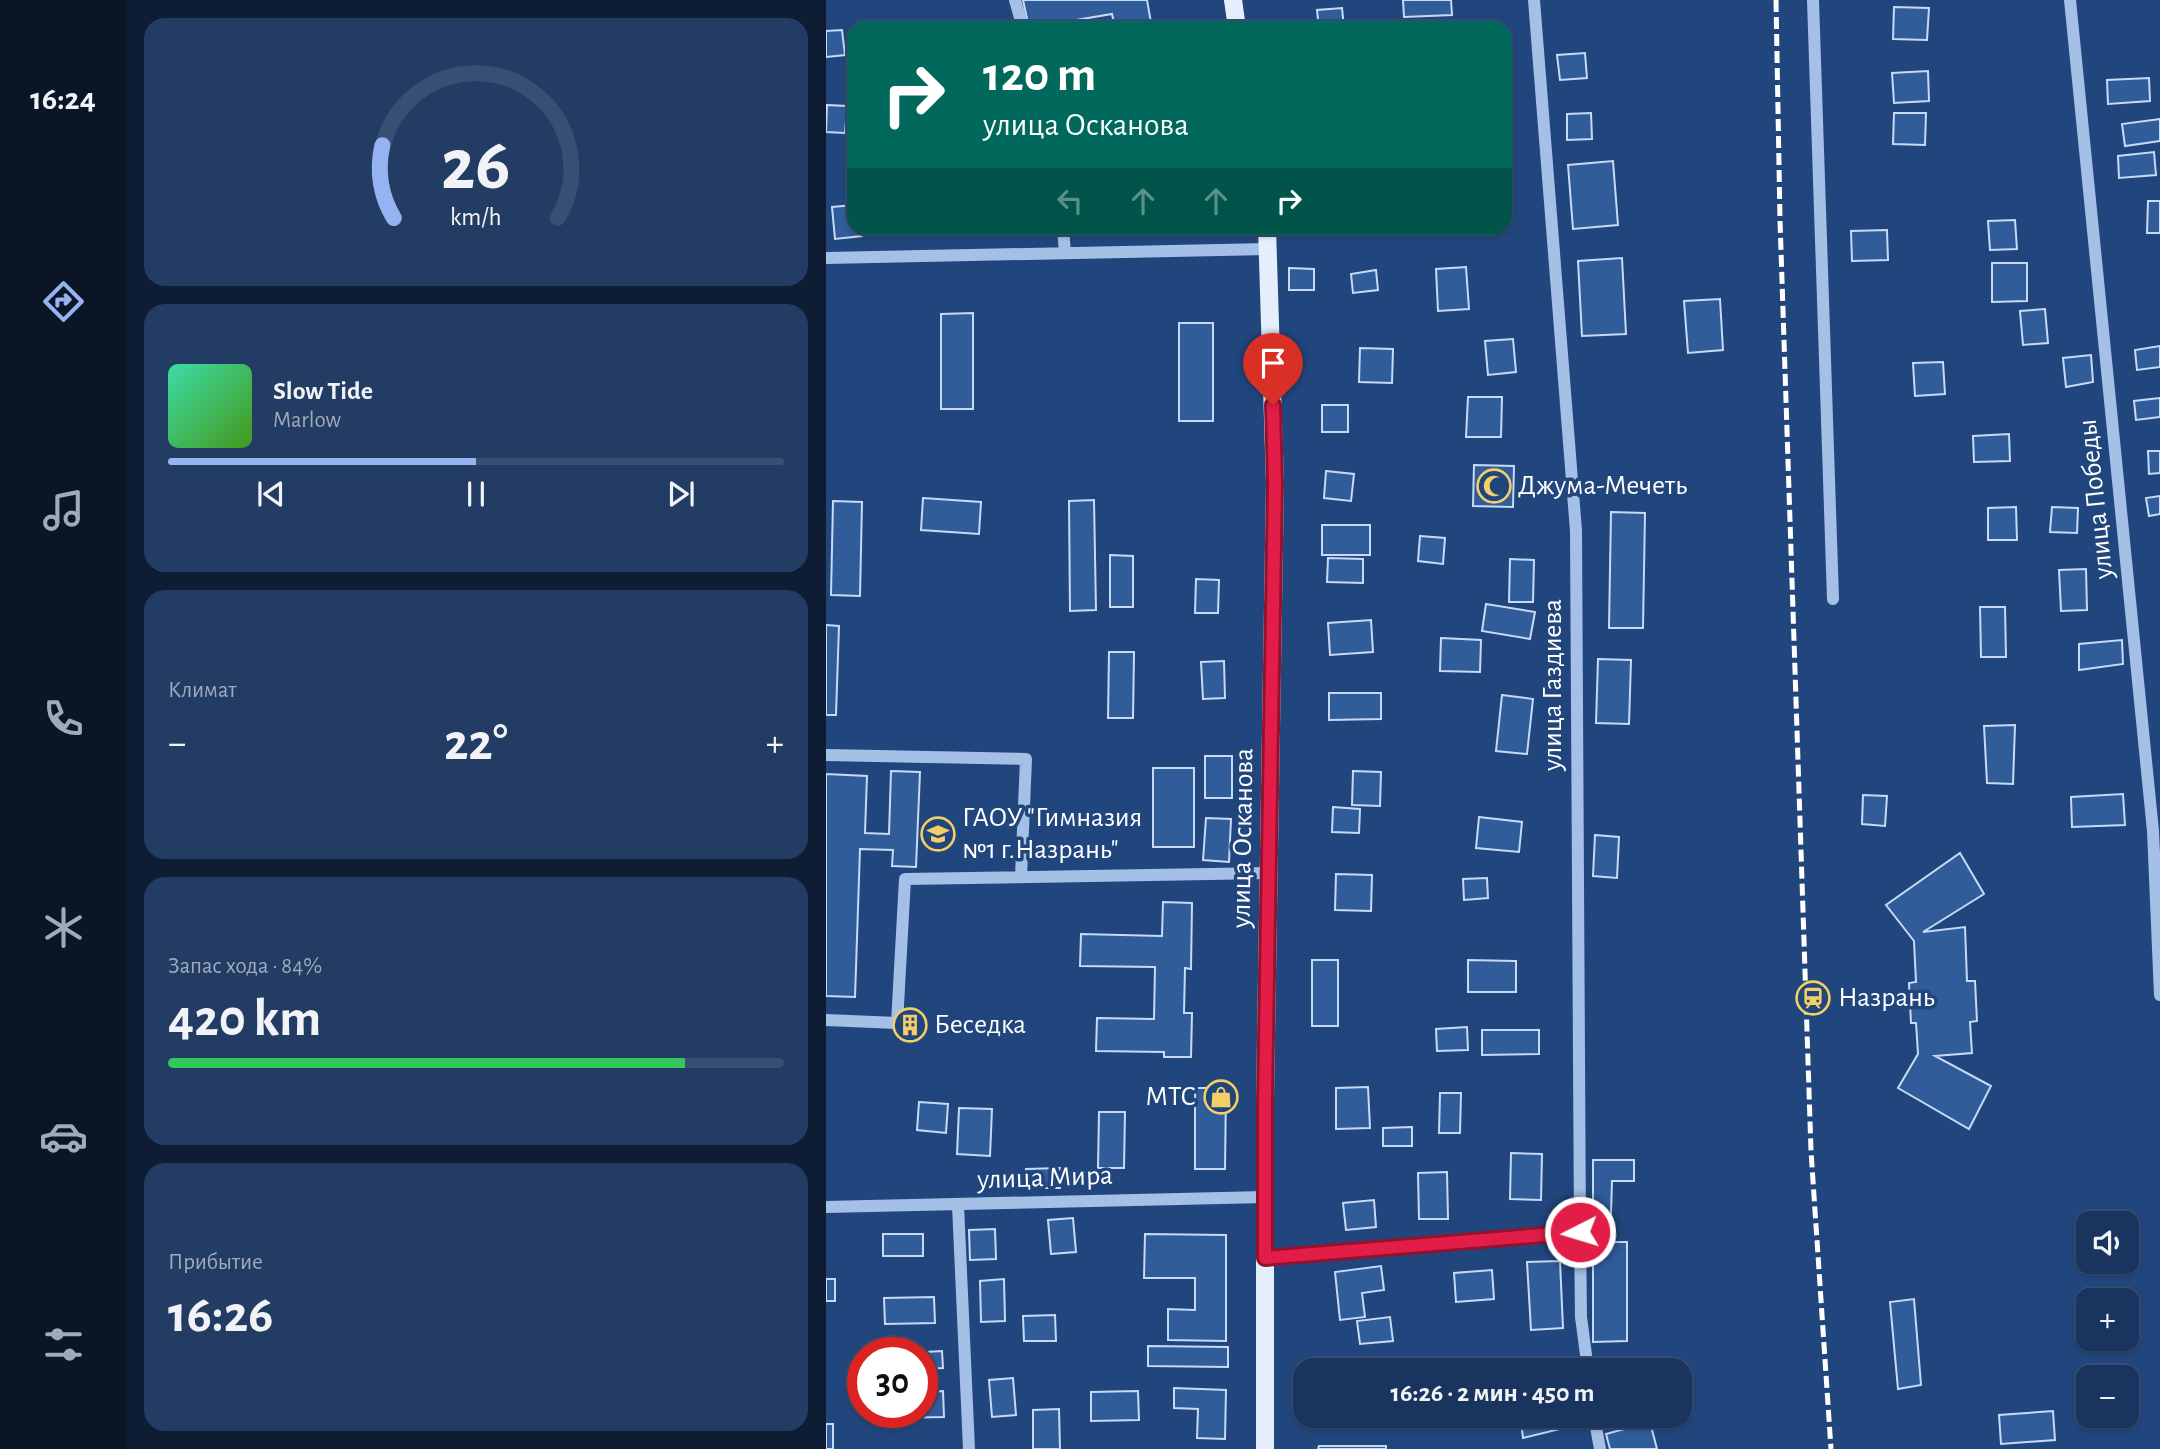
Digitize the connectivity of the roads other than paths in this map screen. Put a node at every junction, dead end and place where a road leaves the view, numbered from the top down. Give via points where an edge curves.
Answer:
1 (1015, 0) edge
2 (1233, 0) edge
3 (1534, 0) edge
4 (1813, 0) edge
5 (2070, 0) edge
6 (1021, 21) edge
7 (1236, 21) edge
8 (1064, 235) edge
9 (1267, 235) edge
10 (1268, 249) junction
11 (1065, 253) junction
12 (826, 258) edge
13 (1833, 598) dead end
14 (826, 755) edge
15 (1269, 873) junction
16 (1021, 877) junction
17 (2158, 912) edge
18 (2160, 995) edge
19 (826, 1020) edge
20 (1265, 1196) junction
21 (958, 1205) junction
22 (826, 1207) edge
23 (1580, 1232) junction
24 (1265, 1258) junction
25 (1586, 1358) edge
26 (1596, 1428) edge
27 (969, 1449) edge
28 (1265, 1449) edge
29 (1600, 1449) edge

1 - 6 street
2 - 7 main road
3 - 23 street, улица Газдиева via 1576,531
4 - 13 street
5 - 17 street, улица Победы
8 - 11 street
9 - 10 main road, улица Осканова
10 - 11 street
10 - 15 main road, улица Осканова via 1275,484
11 - 12 street
14 - 16 street via 1026,759
15 - 16 street
15 - 20 main road, улица Осканова
16 - 19 street via 905,878 897,1023
17 - 18 street, улица Победы
20 - 21 street, улица Мира
20 - 24 main road, улица Осканова
21 - 22 street, улица Мира
21 - 27 street
23 - 24 street
23 - 25 street, улица Газдиева
24 - 28 main road, улица Осканова
26 - 29 street

